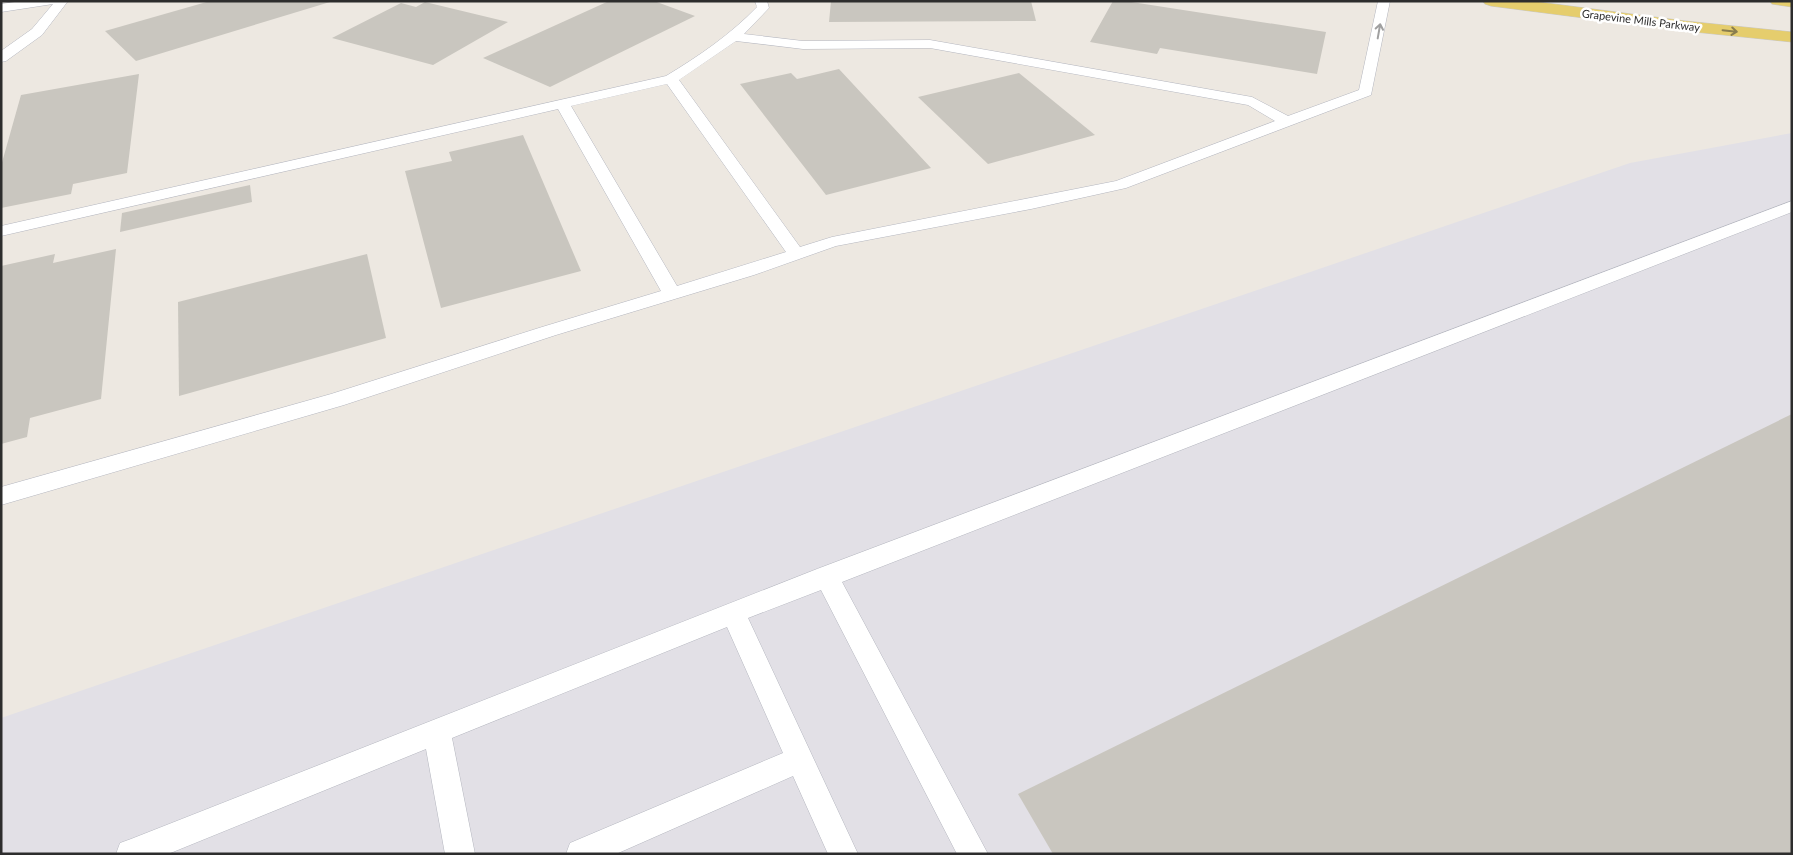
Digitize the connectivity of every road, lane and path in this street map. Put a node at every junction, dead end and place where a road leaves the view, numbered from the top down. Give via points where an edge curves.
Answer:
1 (50, 1) edge
2 (62, 1) edge
3 (761, 1) edge
4 (1384, 1) edge
5 (1491, 1) edge
6 (1778, 1) edge
7 (1792, 2) edge
8 (1, 8) edge
9 (734, 36) junction
10 (1792, 36) edge
11 (1, 58) edge
12 (671, 79) junction
13 (563, 104) junction
14 (1287, 122) junction
15 (1792, 206) edge
16 (1, 231) edge
17 (796, 254) junction
18 (672, 294) junction
19 (1, 496) edge
20 (826, 576) junction
21 (732, 613) junction
22 (437, 732) junction
23 (800, 759) junction
24 (131, 854) edge
25 (460, 854) edge
26 (581, 854) edge
27 (844, 854) edge
28 (973, 854) edge

1 - 8 lane
2 - 11 lane via 37,32
3 - 9 lane via 763,8
14 -> 4 lane via 1366,92
5 -> 10 main road, Grapevine Mills Parkway
6 - 7 main road
9 - 12 lane via 721,48
9 - 14 lane via 803,45 930,44 1252,101
12 - 13 lane
12 - 17 lane
13 - 16 lane
13 - 18 lane
14 - 17 lane via 1120,185 832,242
15 - 20 lane
17 - 18 lane
18 - 19 lane via 337,400
20 - 21 lane
20 - 28 lane
21 - 22 lane
21 - 23 lane
22 - 24 lane
22 - 25 lane
23 - 26 lane
23 - 27 lane

